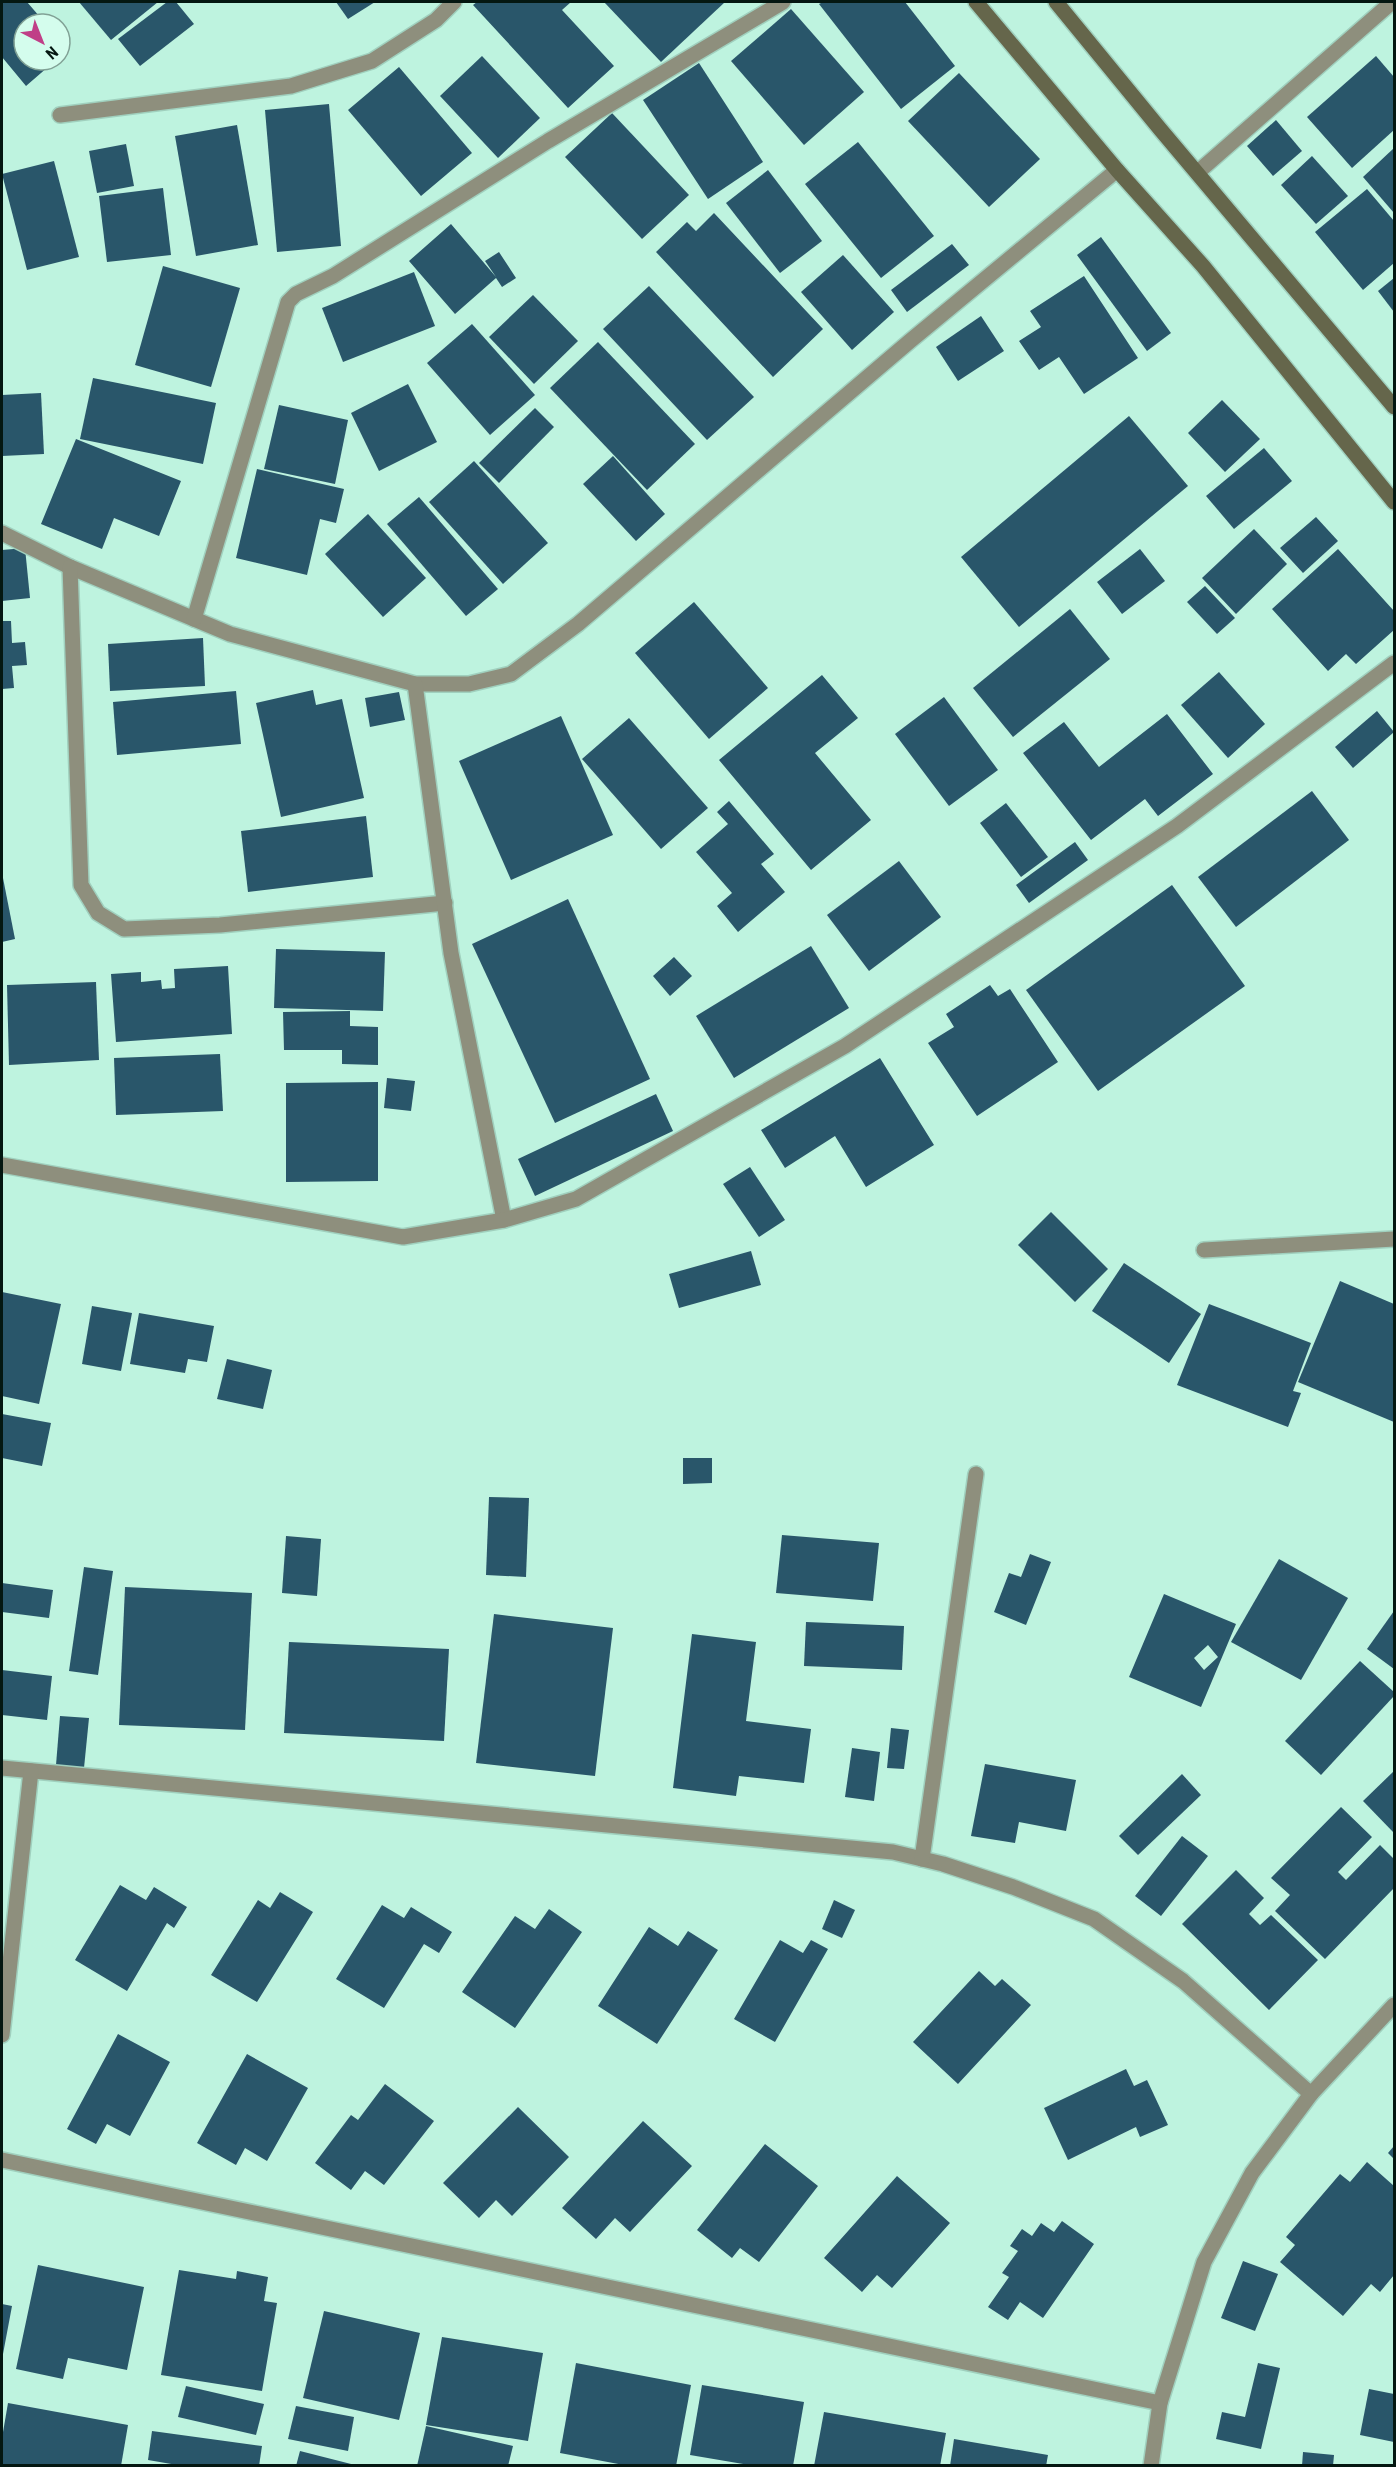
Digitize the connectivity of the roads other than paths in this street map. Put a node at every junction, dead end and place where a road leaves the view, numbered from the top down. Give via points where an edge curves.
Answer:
1 (454, 2) edge
2 (783, 2) edge
3 (976, 2) edge
4 (1056, 2) edge
5 (1392, 2) edge
6 (60, 115) dead end
7 (1117, 170) junction
8 (1198, 172) junction
9 (1395, 406) edge
10 (1395, 502) edge
11 (2, 533) edge
12 (70, 567) junction
13 (194, 619) junction
14 (1395, 663) edge
15 (416, 684) junction
16 (445, 903) junction
17 (2, 1165) edge
18 (504, 1220) junction
19 (1395, 1239) edge
20 (1204, 1250) dead end
21 (975, 1474) dead end
22 (2, 1768) edge
23 (31, 1771) junction
24 (922, 1859) junction
25 (1395, 2006) edge
26 (2, 2035) edge
27 (1311, 2094) junction
28 (2, 2160) edge
29 (1160, 2403) junction
30 (1151, 2466) edge

1 - 6 street via 436,20 372,62 291,86
2 - 13 street via 288,302
3 - 7 main road
4 - 8 main road
5 - 8 street
7 - 10 main road via 1203,266
7 - 15 street via 910,340 578,624 511,674 469,684
8 - 9 main road
11 - 12 street
12 - 13 street
12 - 16 street via 81,885 98,913 124,929 220,926
13 - 15 street via 230,634
14 - 18 street via 1177,826 845,1046 576,1199
15 - 16 street
16 - 18 street via 451,952
17 - 18 street via 402,1237
19 - 20 street
21 - 24 street
22 - 23 street
23 - 24 street via 893,1852
23 - 26 street
24 - 27 street via 1013,1887 1094,1919 1183,1981
25 - 27 street
27 - 29 street via 1252,2173 1204,2262
28 - 29 street
29 - 30 street

